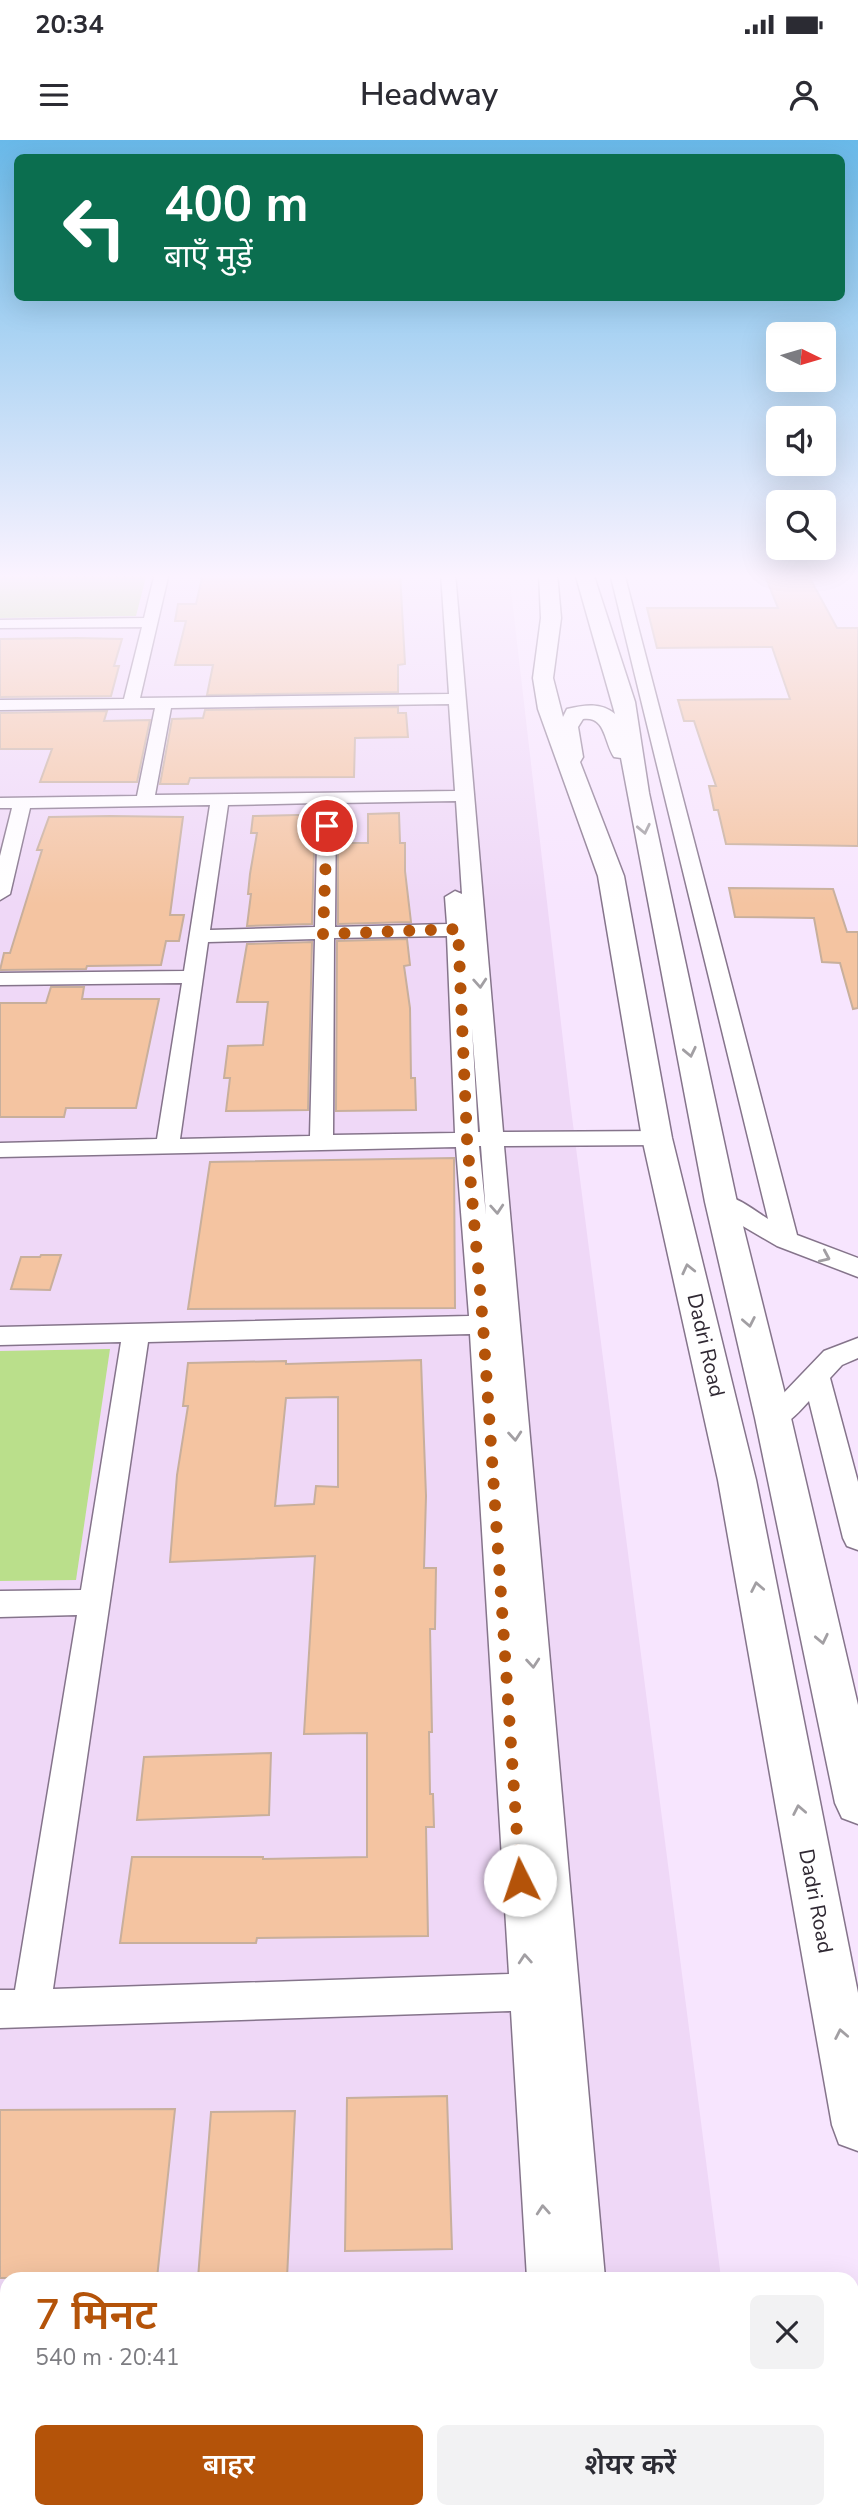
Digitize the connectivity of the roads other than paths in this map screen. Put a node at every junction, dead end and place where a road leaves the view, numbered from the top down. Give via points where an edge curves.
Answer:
1 (136, 684) edge
2 (449, 684) edge
3 (451, 684) edge
4 (544, 684) edge
5 (560, 684) edge
6 (604, 684) edge
7 (618, 684) edge
8 (645, 684) edge
9 (451, 699) junction
10 (131, 704) junction
11 (164, 704) junction
12 (0, 705) edge
13 (570, 771) junction
14 (637, 793) junction
15 (456, 796) junction
16 (327, 799) junction
17 (219, 800) junction
18 (145, 801) junction
19 (0, 803) edge
20 (22, 803) junction
21 (0, 894) edge
22 (467, 929) junction
23 (323, 934) junction
24 (199, 936) junction
25 (193, 977) junction
26 (0, 979) edge
27 (657, 1138) junction
28 (479, 1139) junction
29 (321, 1144) junction
30 (167, 1147) junction
31 (0, 1150) edge
32 (721, 1202) junction
33 (786, 1240) junction
34 (858, 1268) edge
35 (495, 1324) junction
36 (136, 1334) junction
37 (0, 1336) edge
38 (858, 1347) edge
39 (816, 1376) junction
40 (773, 1418) junction
41 (858, 1538) edge
42 (94, 1602) junction
43 (0, 1604) edge
44 (858, 1803) edge
45 (543, 1991) junction
46 (16, 2008) edge
47 (858, 2125) edge
48 (548, 2272) edge
49 (583, 2272) edge

1 - 10 street
2 - 9 street
3 - 9 street
4 - 13 main road, Dadri Road
5 - 6 main road via 573,699 595,698
7 - 14 main road
8 - 33 street
9 - 11 street
9 - 15 street
10 - 11 street
10 - 12 street
11 - 18 street
13 - 14 main road via 569,721 575,714 597,712 612,724
13 - 27 main road, Dadri Road via 611,877
14 -> 32 main road
15 - 16 street
15 - 22 street
16 - 17 street
16 - 23 street
17 - 18 street
17 - 24 street
18 - 20 street
19 - 20 street
20 - 21 street
22 - 23 street
22 - 28 street
23 - 24 street
23 - 29 street
24 - 25 street
25 - 26 street
25 - 30 street
27 - 28 street
47 -> 27 main road, Dadri Road via 737,1480
28 - 29 street
28 - 35 street
29 - 30 street
30 - 31 street
32 - 33 street
32 -> 40 main road
33 -> 34 street
35 - 36 street
35 - 45 street
36 - 37 street
36 - 42 street
38 - 39 street via 833,1358
39 - 40 street
39 - 41 street
40 -> 44 main road
42 - 43 street
42 - 46 street
45 - 46 street
48 -> 45 street
45 - 49 street

